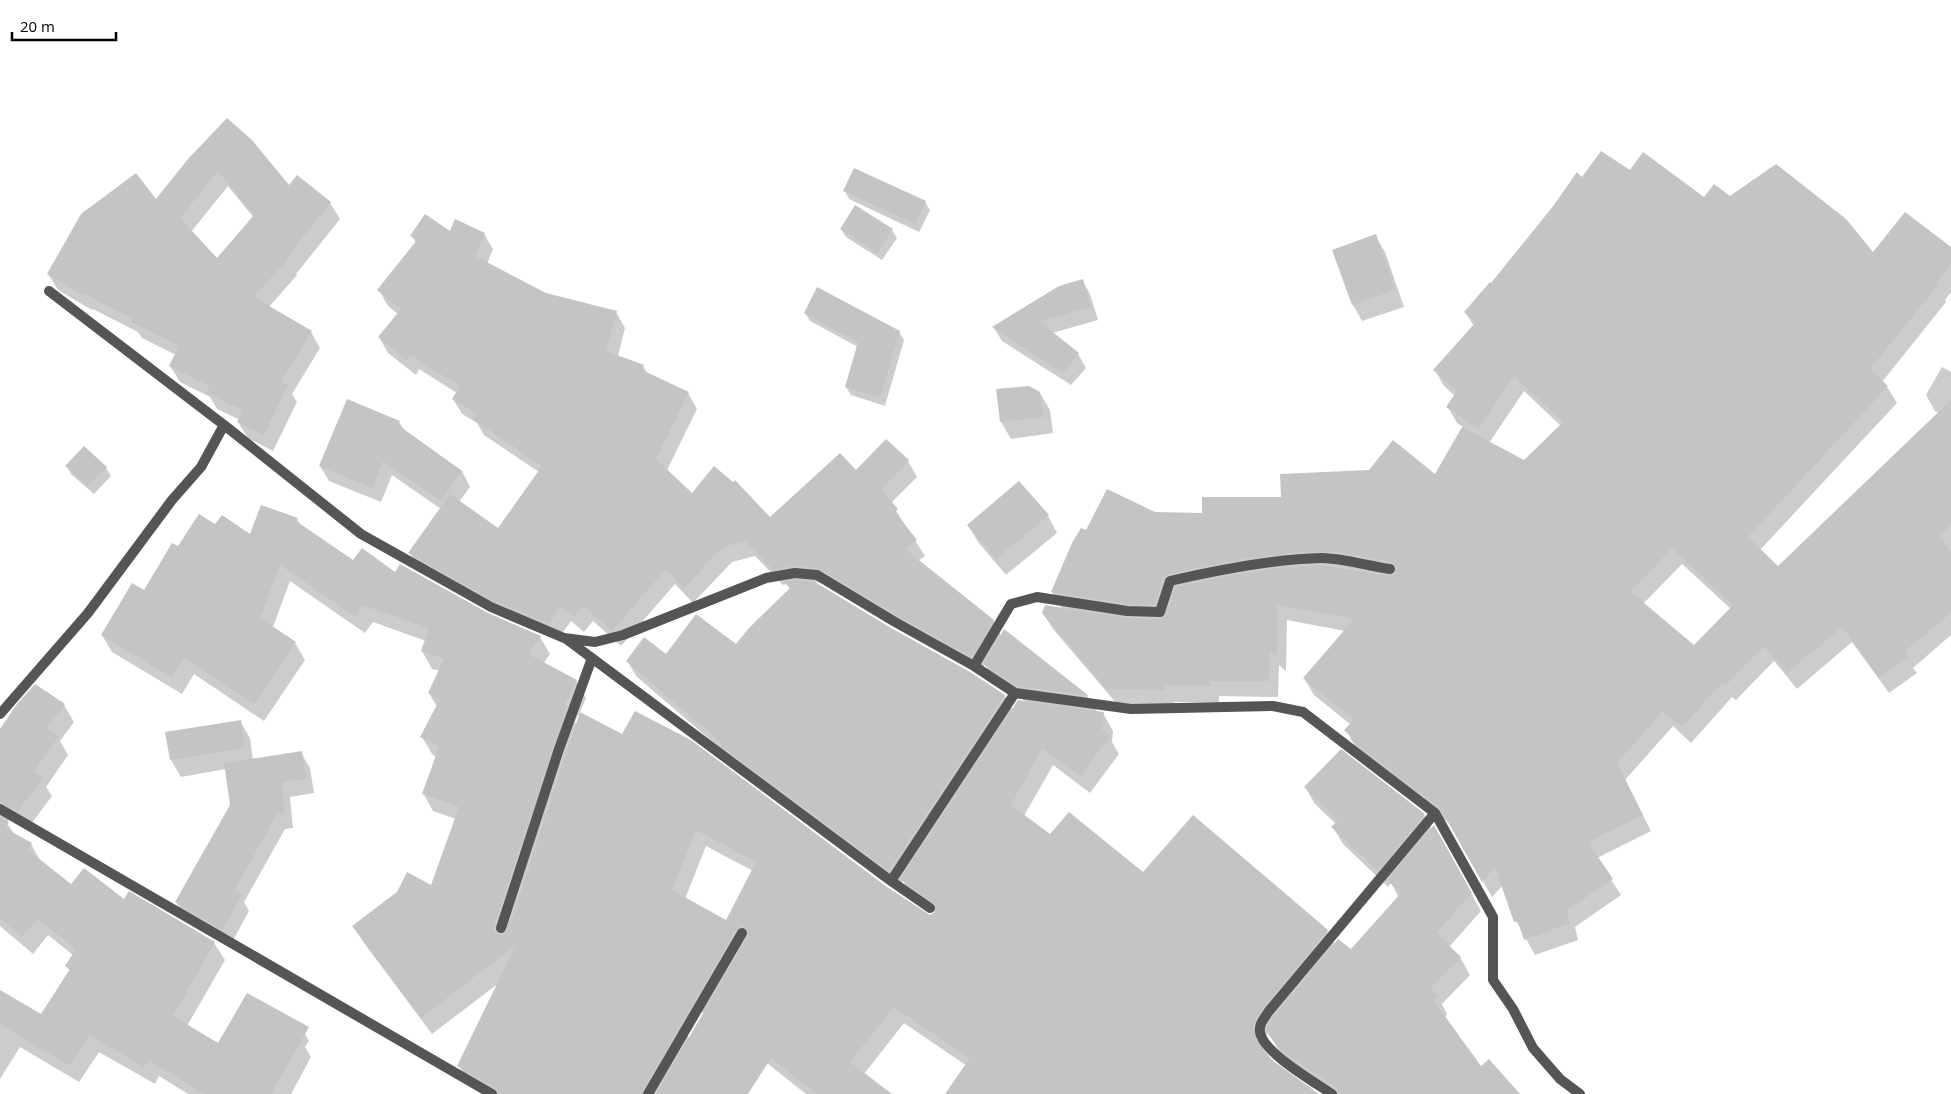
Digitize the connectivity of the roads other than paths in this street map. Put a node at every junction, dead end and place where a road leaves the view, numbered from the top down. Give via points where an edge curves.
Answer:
1 (49, 291) dead end
2 (224, 426) junction
3 (1390, 569) dead end
4 (564, 638) junction
5 (592, 658) junction
6 (974, 666) junction
7 (1015, 693) junction
8 (0, 714) edge
9 (0, 809) edge
10 (1435, 813) junction
11 (891, 881) junction
12 (930, 908) dead end
13 (501, 928) dead end
14 (742, 933) dead end
15 (492, 1094) edge
16 (648, 1094) edge
17 (1332, 1094) edge
18 (1580, 1094) edge

1 - 2 street
2 - 4 street via 361,534 492,607
2 - 8 street via 201,467 172,500 88,613
3 - 6 street via 1323,558 1209,572 1170,582 1160,612 1127,611 1037,597 1021,600 1011,604
4 - 5 street
4 - 6 street via 595,642 622,635 766,578 795,573 817,575
5 - 11 street
5 - 13 street
6 - 7 street
7 - 10 street via 1131,710 1273,706 1303,712
7 - 11 street
9 - 15 street
10 - 17 street via 1269,1011 1260,1026 1263,1040 1278,1057
10 - 18 street via 1493,918 1493,980 1514,1009 1533,1048 1560,1079
11 - 12 street
14 - 16 street

